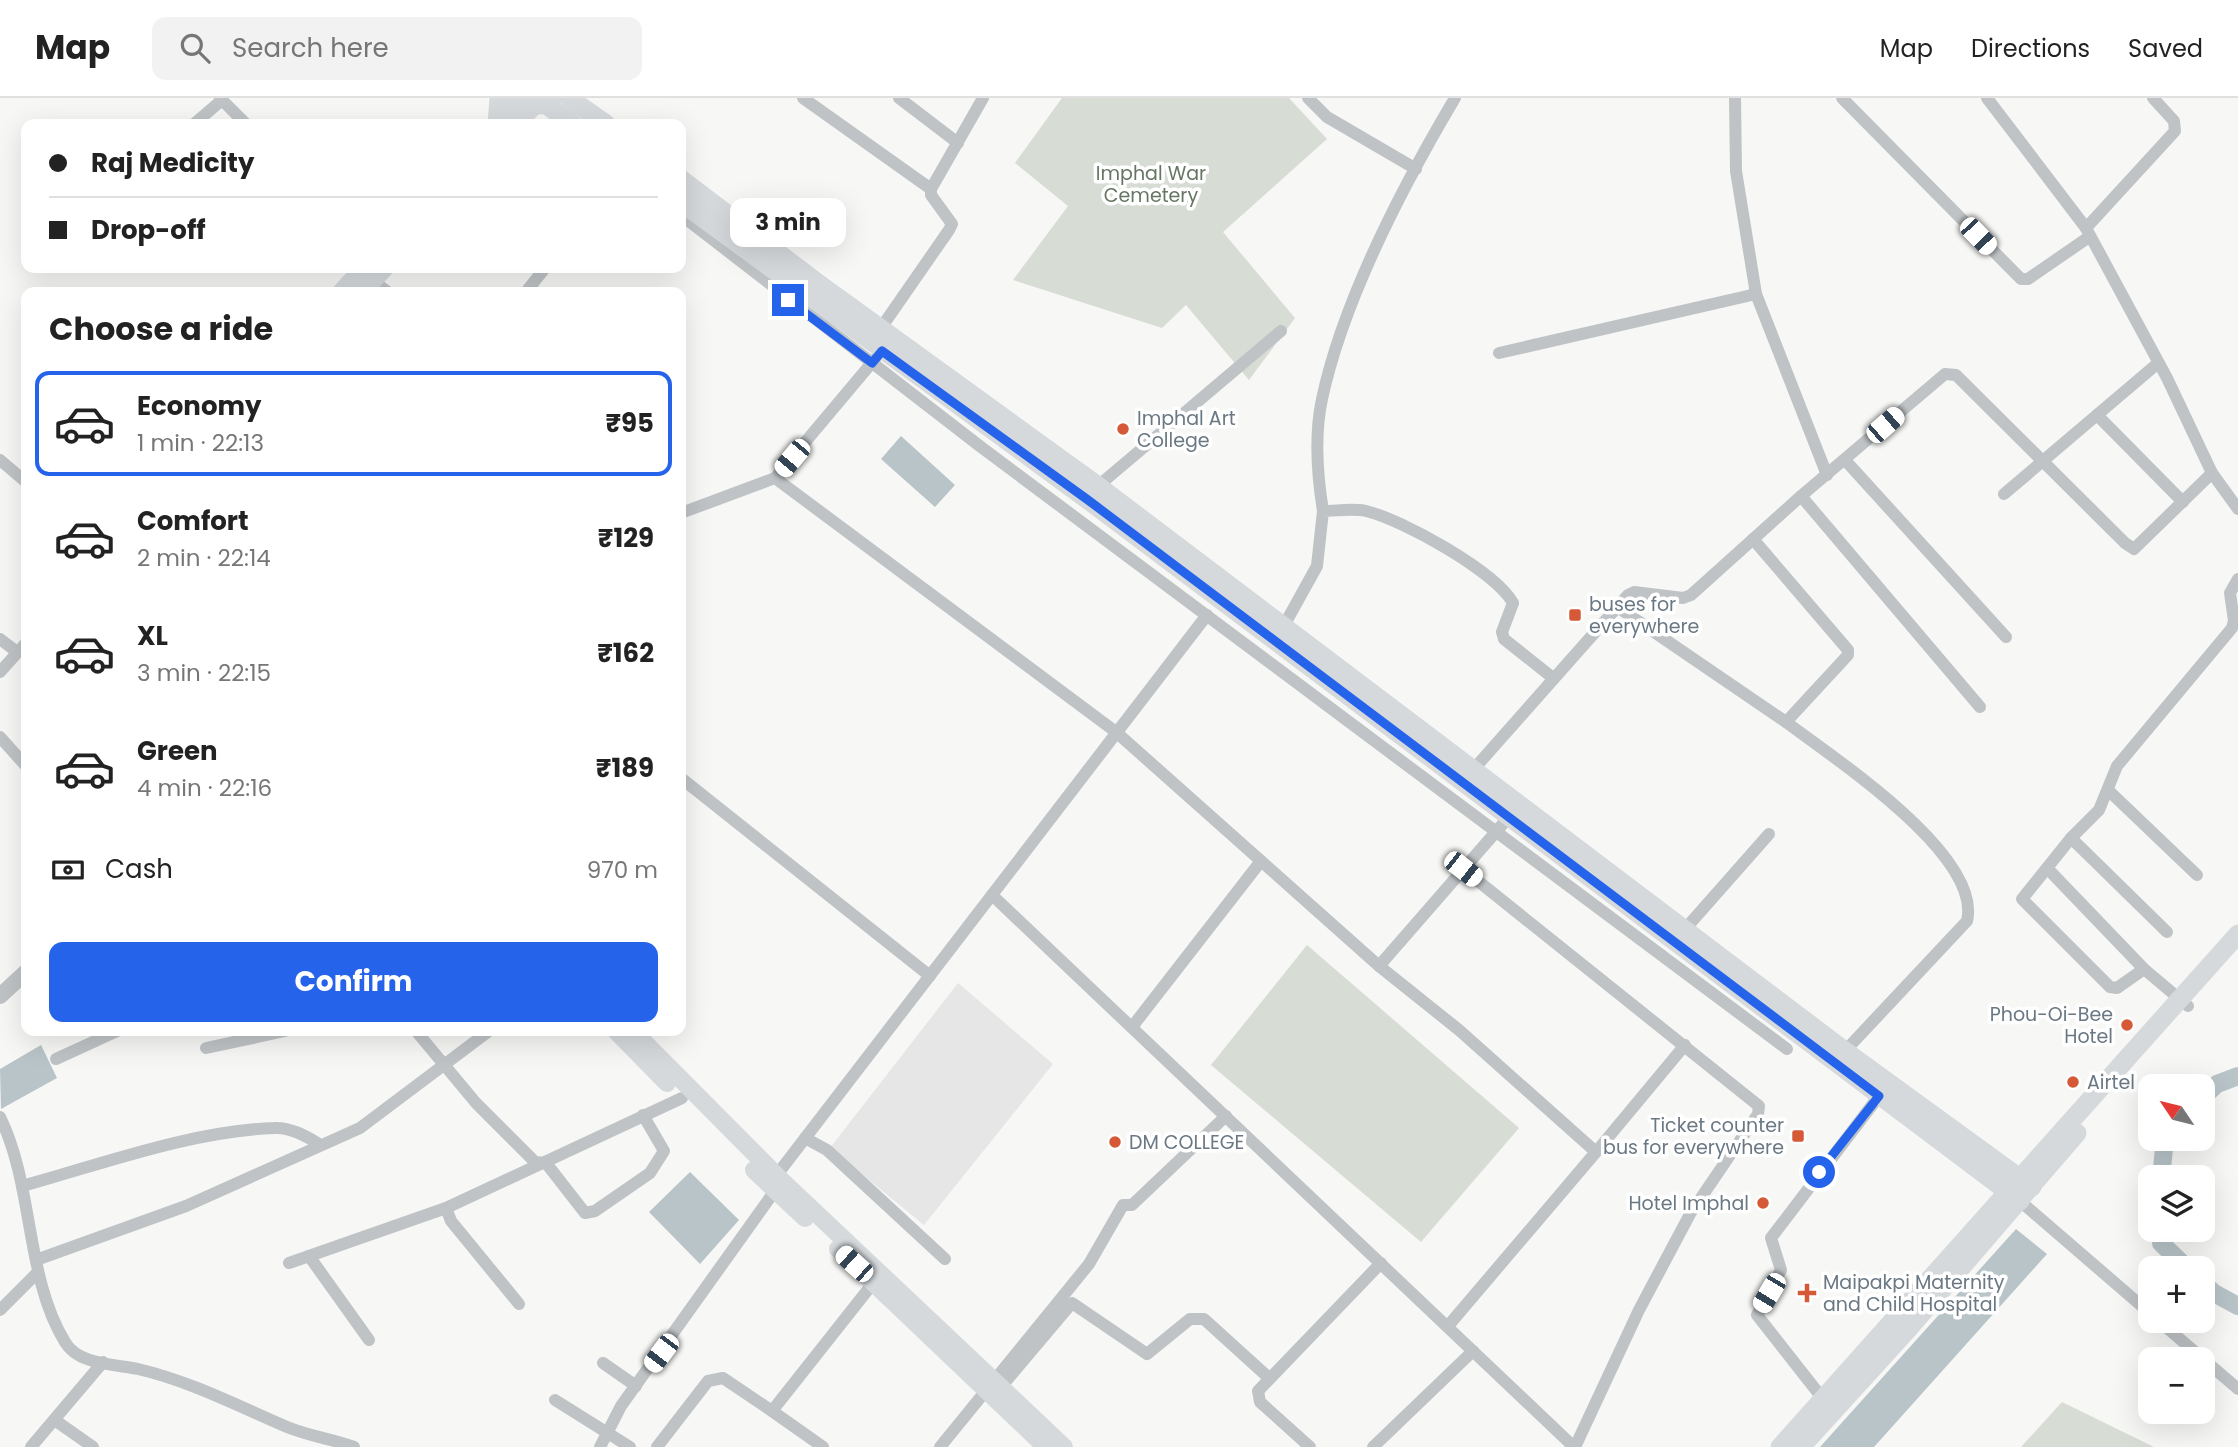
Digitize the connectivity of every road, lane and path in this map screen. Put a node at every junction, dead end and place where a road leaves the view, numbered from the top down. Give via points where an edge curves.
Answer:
1 (499, 98) edge
2 (569, 98) edge
3 (591, 98) edge
4 (803, 98) edge
5 (900, 98) edge
6 (982, 98) edge
7 (1308, 98) edge
8 (1455, 98) edge
9 (1735, 98) edge
10 (1842, 98) edge
11 (1987, 98) edge
12 (2153, 98) edge
13 (221, 99) edge
14 (534, 101) edge
15 (199, 119) edge
16 (241, 119) edge
17 (497, 119) edge
18 (505, 119) edge
19 (521, 119) edge
20 (565, 119) edge
21 (599, 119) edge
22 (614, 119) edge
23 (958, 143) junction
24 (1416, 169) junction
25 (686, 183) edge
26 (931, 189) junction
27 (686, 206) edge
28 (686, 219) edge
29 (2087, 232) junction
30 (541, 273) edge
31 (375, 280) edge
32 (355, 287) edge
33 (530, 287) edge
34 (1756, 294) junction
35 (881, 328) junction
36 (1281, 331) dead end
37 (1499, 353) dead end
38 (877, 357) junction
39 (2157, 364) junction
40 (2096, 415) junction
41 (0, 460) edge
42 (1844, 460) junction
43 (2041, 461) junction
44 (2212, 473) junction
45 (1827, 475) junction
46 (21, 478) edge
47 (775, 478) junction
48 (1098, 486) junction
49 (2004, 494) dead end
50 (1801, 495) junction
51 (2183, 502) junction
52 (2238, 509) edge
53 (686, 511) edge
54 (1323, 511) junction
55 (1753, 539) junction
56 (2238, 579) edge
57 (1616, 606) junction
58 (1207, 614) junction
59 (1280, 633) junction
60 (2006, 637) dead end
61 (0, 639) edge
62 (21, 647) edge
63 (21, 648) edge
64 (0, 672) edge
65 (1553, 678) junction
66 (1980, 707) dead end
67 (1786, 722) junction
68 (1116, 732) junction
69 (0, 737) edge
70 (21, 760) edge
71 (1473, 771) junction
72 (686, 782) edge
73 (2108, 790) junction
74 (1502, 825) junction
75 (1769, 834) dead end
76 (2071, 838) junction
77 (1261, 861) junction
78 (2047, 868) junction
79 (1463, 869) junction
80 (2197, 875) dead end
81 (1616, 887) junction
82 (992, 895) junction
83 (1686, 928) junction
84 (2167, 932) dead end
85 (2238, 934) edge
86 (2238, 951) edge
87 (1379, 965) junction
88 (2144, 969) junction
89 (930, 975) junction
90 (21, 977) edge
91 (0, 996) edge
92 (2184, 1003) junction
93 (1132, 1027) junction
94 (106, 1036) edge
95 (262, 1036) edge
96 (420, 1036) edge
97 (482, 1036) edge
98 (621, 1036) edge
99 (638, 1036) edge
100 (1685, 1045) junction
101 (206, 1048) dead end
102 (1787, 1049) dead end
103 (1845, 1051) junction
104 (56, 1059) dead end
105 (444, 1065) junction
106 (1879, 1096) junction
107 (682, 1098) junction
108 (643, 1115) junction
109 (1226, 1116) junction
110 (0, 1117) edge
111 (805, 1138) junction
112 (319, 1144) junction
113 (1597, 1152) junction
114 (546, 1163) junction
115 (778, 1182) junction
116 (22, 1186) junction
117 (2021, 1189) junction
118 (446, 1208) junction
119 (309, 1256) junction
120 (945, 1259) dead end
121 (289, 1263) dead end
122 (1381, 1263) junction
123 (37, 1266) junction
124 (874, 1282) junction
125 (2138, 1302) edge
126 (519, 1304) dead end
127 (0, 1310) edge
128 (1448, 1326) junction
129 (2173, 1333) edge
130 (369, 1340) dead end
131 (1473, 1351) junction
132 (103, 1362) junction
133 (603, 1363) dead end
134 (1269, 1378) junction
135 (636, 1386) junction
136 (993, 1386) junction
137 (2238, 1390) edge
138 (1823, 1399) junction
139 (555, 1400) dead end
140 (772, 1411) junction
141 (56, 1421) junction
142 (608, 1431) junction
143 (31, 1447) edge
144 (93, 1447) edge
145 (354, 1447) edge
146 (600, 1447) edge
147 (630, 1447) edge
148 (657, 1447) edge
149 (823, 1447) edge
150 (940, 1447) edge
151 (1046, 1447) edge
152 (1064, 1447) edge
153 (1310, 1447) edge
154 (1373, 1447) edge
155 (1575, 1447) edge
156 (1780, 1447) edge
157 (1801, 1447) edge

1 - 17 highway
2 - 21 highway
3 - 22 highway
4 - 26 street
5 - 23 street
6 - 23 street
7 - 24 street via 1327,117
8 - 24 street
9 - 34 street via 1736,171
10 - 29 street via 2021,279 2028,279
11 - 29 street
12 - 29 street via 2174,121 2175,131
13 - 15 street
13 - 16 street
14 - 18 main road
14 - 19 main road
14 - 20 highway
23 - 26 street
24 - 54 street via 1376,248 1322,399 1317,471
25 - 35 highway
26 - 35 street via 951,223 949,230
27 - 38 highway
28 - 38 street
29 - 39 street
30 - 33 street
31 - 32 main road
34 - 37 street
34 - 45 street
35 - 48 highway
36 - 48 street
38 - 47 street
38 - 58 street
38 - 59 highway
39 - 40 street
39 - 44 street
40 - 43 street
40 - 51 street
41 - 46 street
42 - 43 street via 1949,372
42 - 45 street
42 - 60 street
43 - 49 street
43 - 51 street via 2134,549
44 - 51 street
44 - 52 street
45 - 50 street
47 - 53 street
47 - 68 street
48 - 59 highway
50 - 55 street
50 - 66 street
54 - 59 street via 1317,566
54 - 65 street via 1371,513 1422,536 1492,578 1513,603 1502,632 1504,639
55 - 57 street via 1687,598 1631,593
55 - 67 street via 1848,650
56 - 73 street via 2230,593 2232,628 2117,766
57 - 65 street
57 - 67 street
58 - 68 street
58 - 74 street
59 - 71 highway
59 - 74 highway
61 - 62 street
63 - 64 street
65 - 71 street
67 - 103 street via 1922,830 1946,859 1968,899 1967,921
68 - 77 street
68 - 82 street
69 - 70 street
71 - 81 highway
72 - 89 street
73 - 76 street via 2099,810
73 - 80 street
74 - 79 street
74 - 81 highway
74 - 102 street
75 - 83 street
76 - 78 street
76 - 84 street
77 - 87 street
77 - 93 street
78 - 88 street
78 - 88 street via 2022,899 2024,903 2112,988
79 - 87 street
79 - 100 street
81 - 83 highway
81 - 106 highway
82 - 89 street
82 - 93 street
83 - 103 highway
85 - 92 highway
86 - 92 highway
87 - 113 street
88 - 92 street
89 - 111 street
90 - 91 street
92 - 117 highway
93 - 109 street
94 - 104 street
95 - 101 street
96 - 105 street
97 - 105 street
98 - 107 main road
99 - 115 main road
100 - 113 street
100 - 155 street via 1756,1103 1758,1114 1690,1214
103 - 117 highway
105 - 112 street via 376,1118
105 - 114 street via 535,1162
106 - 117 highway
106 - 138 street via 1771,1238 1781,1270 1757,1315
107 - 108 street
107 - 115 main road
108 - 114 street
108 - 114 street via 664,1151 650,1173 595,1211 584,1213
109 - 122 street
109 - 136 street via 1132,1205 1123,1205 1088,1264
110 - 116 street
111 - 115 street
111 - 120 street via 827,1150
112 - 116 street via 276,1127 188,1140
112 - 123 street via 186,1206
113 - 128 street
114 - 118 street
115 - 124 main road
115 - 135 street
115 - 136 main road
116 - 123 street
117 - 125 street
117 - 138 highway
117 - 157 highway
118 - 119 street
118 - 126 street via 450,1221
119 - 121 street
119 - 130 street
122 - 128 street
122 - 134 street
123 - 127 street
123 - 132 street via 65,1344 87,1359
124 - 136 main road
124 - 140 street
128 - 131 street
129 - 137 street
131 - 154 street
131 - 155 street
132 - 141 street
132 - 145 street via 214,1393 289,1427
133 - 135 street
134 - 136 street via 1204,1319 1190,1319 1147,1353 1072,1303
134 - 153 street via 1258,1391 1260,1402
135 - 142 street
136 - 150 street
136 - 151 main road
136 - 152 main road
138 - 156 highway
139 - 142 street
140 - 148 street via 723,1378 708,1381
140 - 149 street
141 - 143 street
141 - 144 street
142 - 146 street
142 - 147 street

